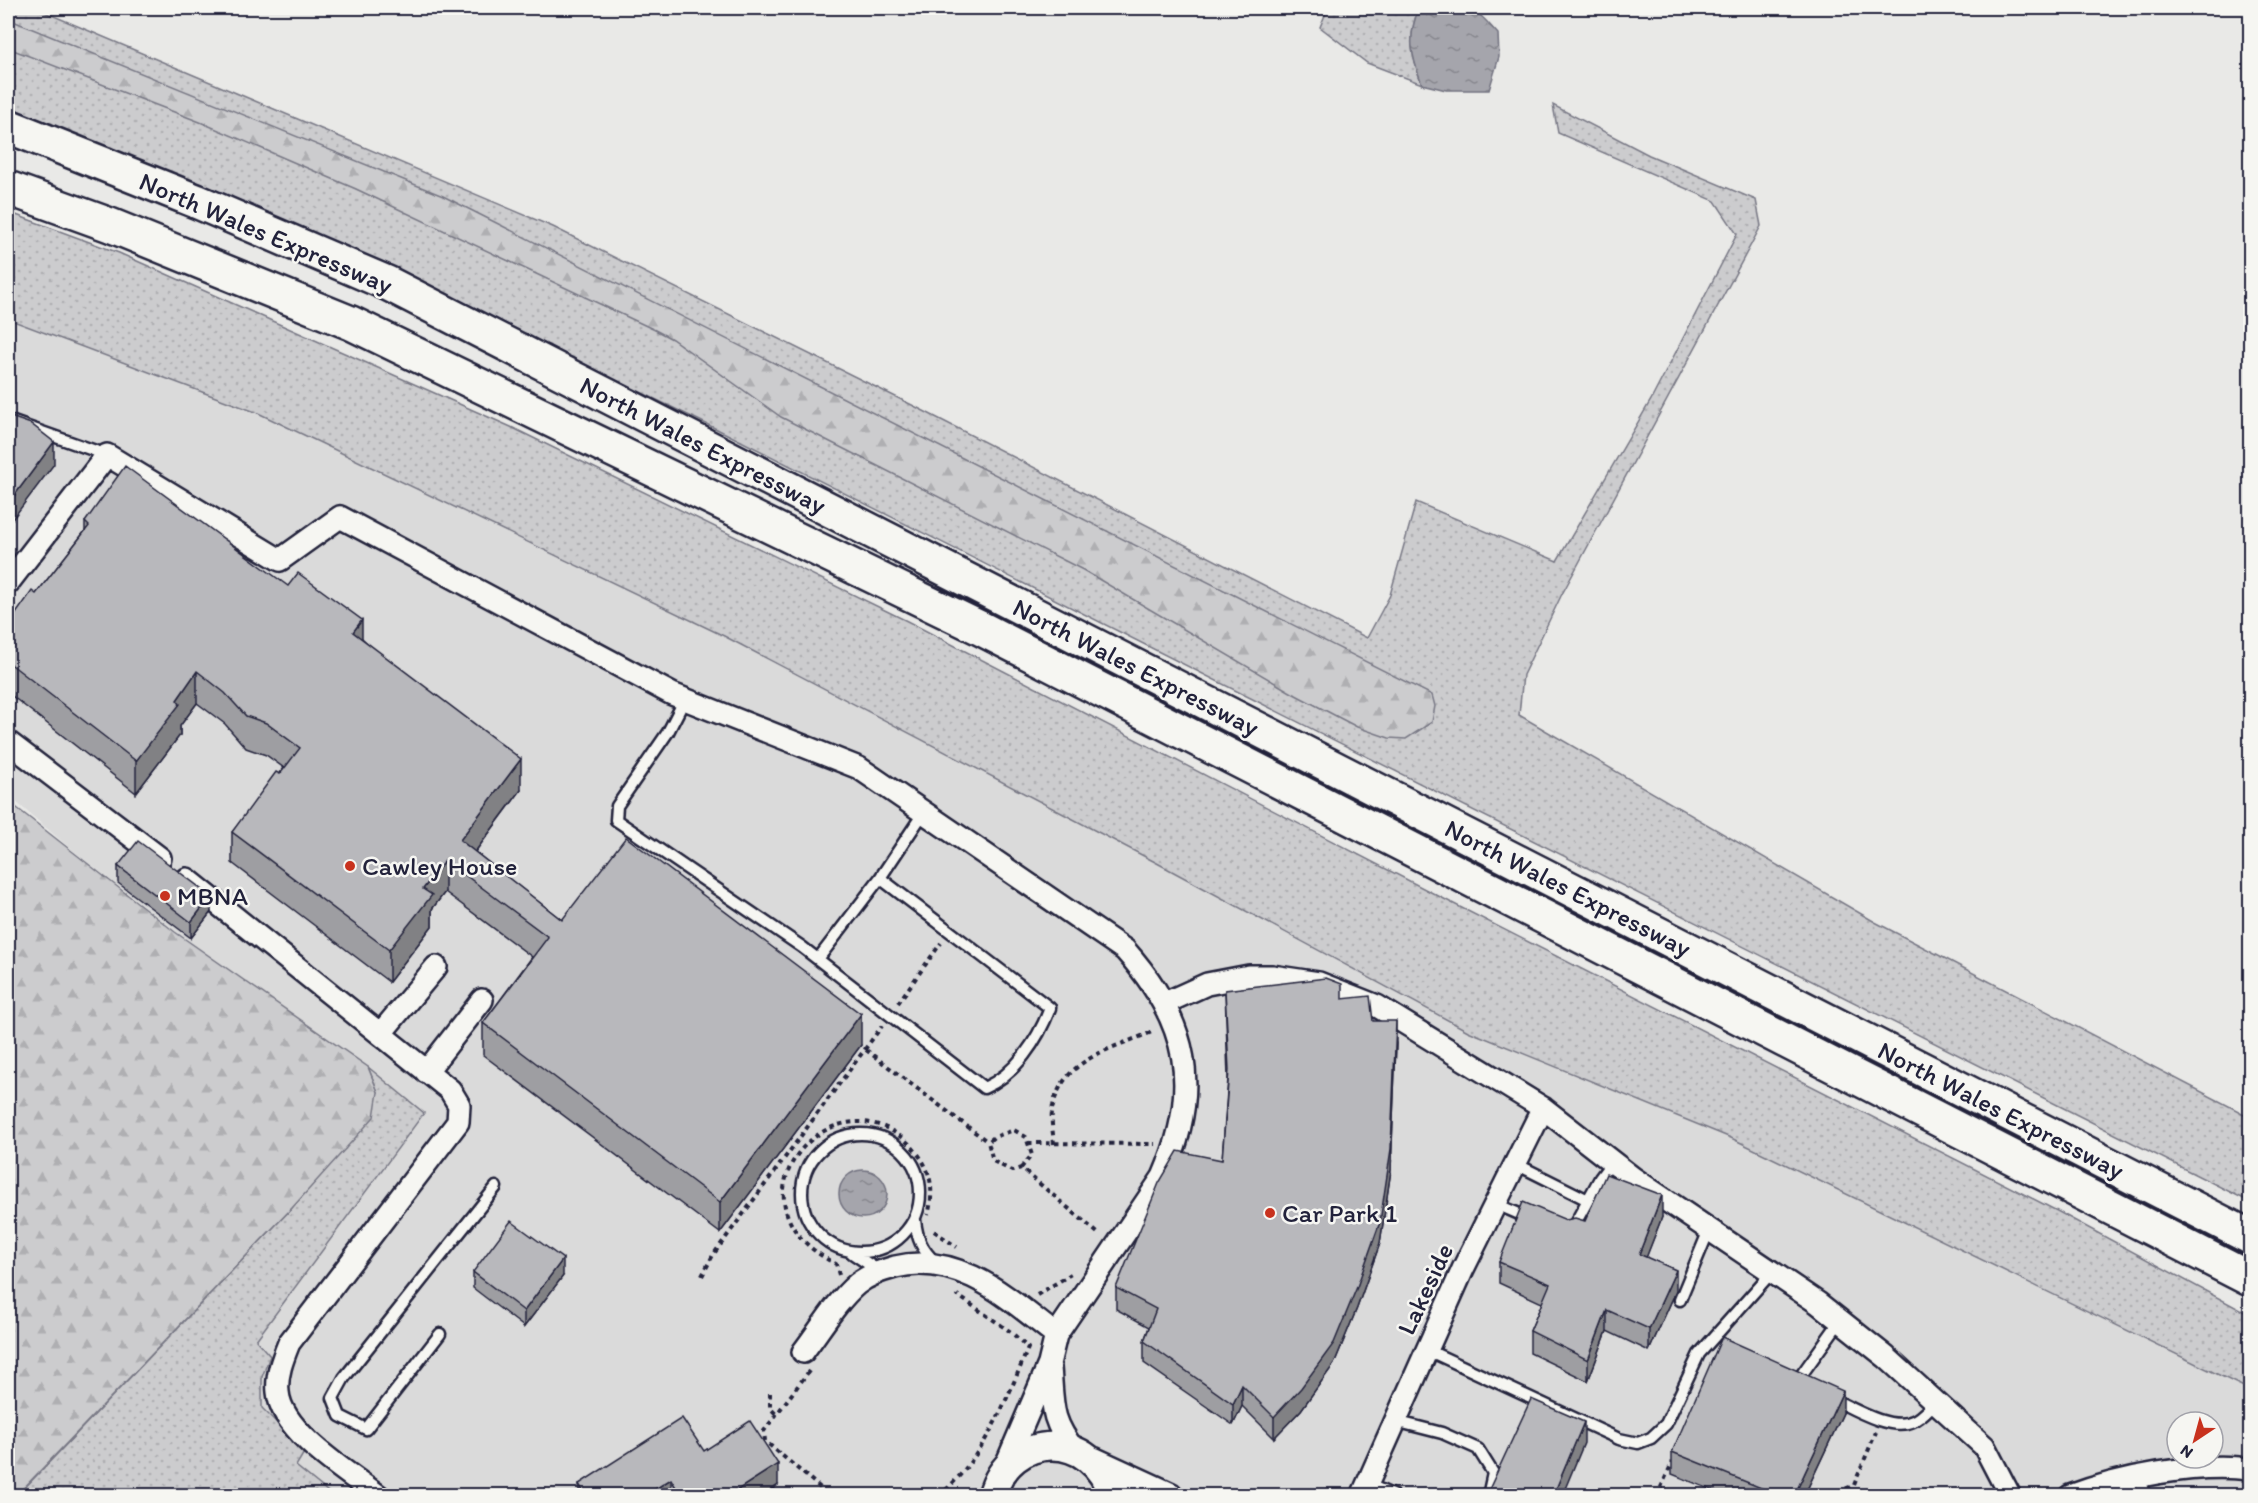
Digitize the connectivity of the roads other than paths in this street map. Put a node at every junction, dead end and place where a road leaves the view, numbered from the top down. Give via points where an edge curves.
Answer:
1 (8, 126) edge
2 (8, 188) edge
3 (8, 420) edge
4 (107, 455) junction
5 (8, 584) edge
6 (685, 699) junction
7 (8, 742) edge
8 (924, 812) junction
9 (880, 878) junction
10 (818, 959) junction
11 (436, 967) dead end
12 (482, 1000) dead end
13 (1165, 1003) junction
14 (381, 1033) junction
15 (426, 1072) junction
16 (1543, 1108) junction
17 (2044, 1132) junction
18 (1612, 1162) junction
19 (1516, 1164) junction
20 (496, 1186) dead end
21 (1588, 1200) junction
22 (1496, 1204) junction
23 (915, 1220) junction
24 (1537, 1222) edge
25 (2250, 1229) edge
26 (1709, 1230) junction
27 (1558, 1231) edge
28 (2250, 1237) edge
29 (849, 1251) junction
30 (938, 1264) junction
31 (879, 1271) junction
32 (1772, 1272) junction
33 (2250, 1279) edge
34 (1680, 1299) dead end
35 (1840, 1321) junction
36 (440, 1334) dead end
37 (1056, 1335) junction
38 (1426, 1353) junction
39 (806, 1360) road end
40 (1049, 1364) junction
41 (1935, 1402) junction
42 (1395, 1421) junction
43 (1083, 1455) junction
44 (2250, 1469) edge
45 (999, 1480) edge
46 (2141, 1486) edge
47 (1365, 1490) edge
48 (379, 1496) edge
49 (979, 1496) edge
50 (1112, 1496) edge
51 (1169, 1496) edge
52 (1394, 1496) edge
53 (1488, 1496) edge
54 (2010, 1496) edge
55 (2070, 1496) edge

1 - 17 highway, North Wales Expressway via 196,201 387,284
2 - 33 highway, North Wales Expressway via 351,323 980,628
3 - 4 lane
4 - 5 street
4 - 6 street via 280,560 340,517
6 - 8 street via 859,768
6 - 10 lane via 668,732 616,806 616,820
7 - 14 street via 230,911
8 - 9 lane
8 - 13 street via 1125,950
9 - 10 lane
9 - 10 lane via 1050,1008 1041,1032 1000,1081 984,1088
11 - 14 street
12 - 15 street
13 - 16 street via 1207,984 1249,976 1319,982 1377,1006
13 - 37 street via 1185,1072 1184,1112 1175,1148 1162,1177
14 - 15 street
15 - 48 street via 450,1090 459,1105 458,1122 289,1343 280,1368 278,1393 289,1418 310,1444
16 - 18 street
16 - 19 street, Lakeside
17 - 25 highway
17 - 28 highway, North Wales Expressway
18 - 21 lane
18 - 26 street
19 - 21 lane
19 - 22 street, Lakeside
20 - 36 lane via 344,1378 333,1398 340,1416 366,1429
21 - 27 lane via 1569,1235
22 - 24 lane
22 - 38 street, Lakeside
23 - 29 lane via 908,1231 887,1246
23 - 29 lane via 920,1183 904,1150 871,1133 835,1139 808,1164 802,1200 817,1233 832,1245
23 - 30 lane via 917,1240
26 - 32 street
26 - 34 lane
29 - 31 lane
30 - 31 street via 906,1264
30 - 37 street via 963,1271 1009,1299
31 - 39 street via 857,1284
32 - 35 street
32 - 38 lane via 1718,1343 1699,1354 1666,1424 1651,1438 1638,1443 1619,1439 1436,1354
35 - 41 street
35 - 41 lane via 1802,1384 1899,1425 1914,1421
37 - 40 street
38 - 42 street, Lakeside
40 - 43 street via 1053,1416 1061,1433
40 - 45 street
41 - 54 street via 1984,1446
42 - 47 street, Lakeside
42 - 53 lane via 1442,1433 1478,1449 1493,1473
43 - 45 street via 1056,1446 1032,1449
43 - 50 street via 1108,1482
43 - 51 street
44 - 46 street via 2233,1467
45 - 49 street
46 - 55 street
47 - 52 lane

